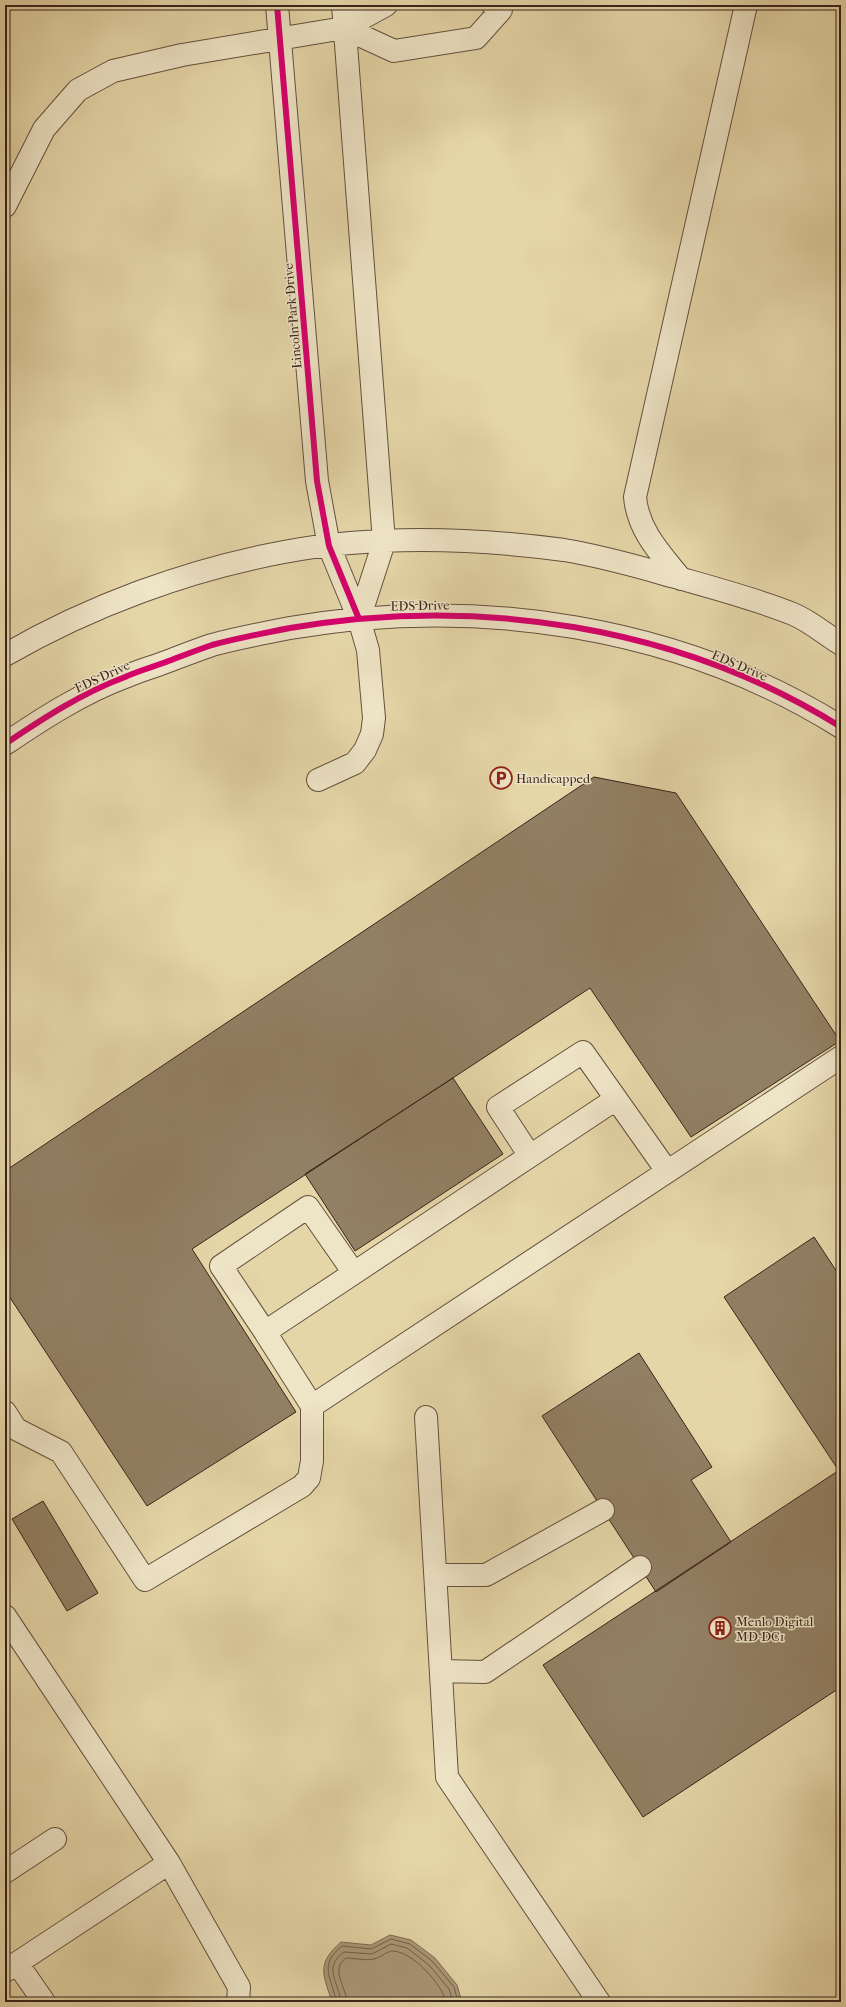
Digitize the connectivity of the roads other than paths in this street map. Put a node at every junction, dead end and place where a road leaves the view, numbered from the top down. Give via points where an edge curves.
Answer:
1 (277, 5) edge
2 (343, 5) edge
3 (386, 5) edge
4 (493, 5) edge
5 (746, 5) edge
6 (344, 28) junction
7 (279, 39) junction
8 (5, 206) edge
9 (384, 542) junction
10 (329, 546) junction
11 (681, 579) junction
12 (359, 619) junction
13 (841, 644) edge
14 (5, 655) edge
15 (841, 727) edge
16 (5, 744) edge
17 (318, 780) dead end
18 (841, 1057) edge
19 (616, 1099) junction
20 (530, 1156) junction
21 (667, 1172) junction
22 (354, 1273) junction
23 (265, 1332) junction
24 (312, 1406) junction
25 (5, 1412) edge
26 (426, 1417) dead end
27 (603, 1510) dead end
28 (640, 1568) dead end
29 (436, 1575) junction
30 (5, 1616) edge
31 (441, 1671) junction
32 (55, 1839) dead end
33 (169, 1863) junction
34 (5, 1872) edge
35 (11, 1967) edge
36 (44, 2002) edge
37 (238, 2002) edge
38 (599, 2002) edge

1 - 7 street, Lincoln Park Drive
2 - 6 street
3 - 6 street
4 - 6 street via 501,10 476,38 394,51
5 - 11 street via 635,498 636,512 651,542
6 - 7 street
6 - 9 street
7 - 8 street via 182,55 114,71 78,90 44,129
7 - 10 street, Lincoln Park Drive via 317,481
9 - 10 street
9 - 11 street via 453,541 566,551 622,562
9 - 12 street
10 - 12 street, Lincoln Park Drive
10 - 14 street via 284,552 172,582 80,616
11 - 13 street via 795,615
12 - 15 street, EDS Drive via 455,616 508,618 589,629 679,653 742,676 818,712
12 - 16 street, EDS Drive via 282,630 212,645 123,677 79,699
12 - 17 street, Lincoln Park Drive via 368,650 371,676 374,718 372,734 365,750 355,763
18 - 21 street
19 - 20 street
19 - 20 street via 583,1052 498,1107
19 - 21 street
20 - 22 street
21 - 24 street
22 - 23 street
22 - 23 street via 308,1207 220,1266
23 - 24 street
24 - 25 street via 312,1461 309,1478 302,1486 146,1580 61,1452 16,1429
26 - 29 street
27 - 29 street via 486,1575
28 - 31 street via 485,1672
29 - 31 street
30 - 33 street
31 - 38 street via 447,1777
32 - 34 street
33 - 35 street
33 - 37 street via 239,1988
35 - 36 street

